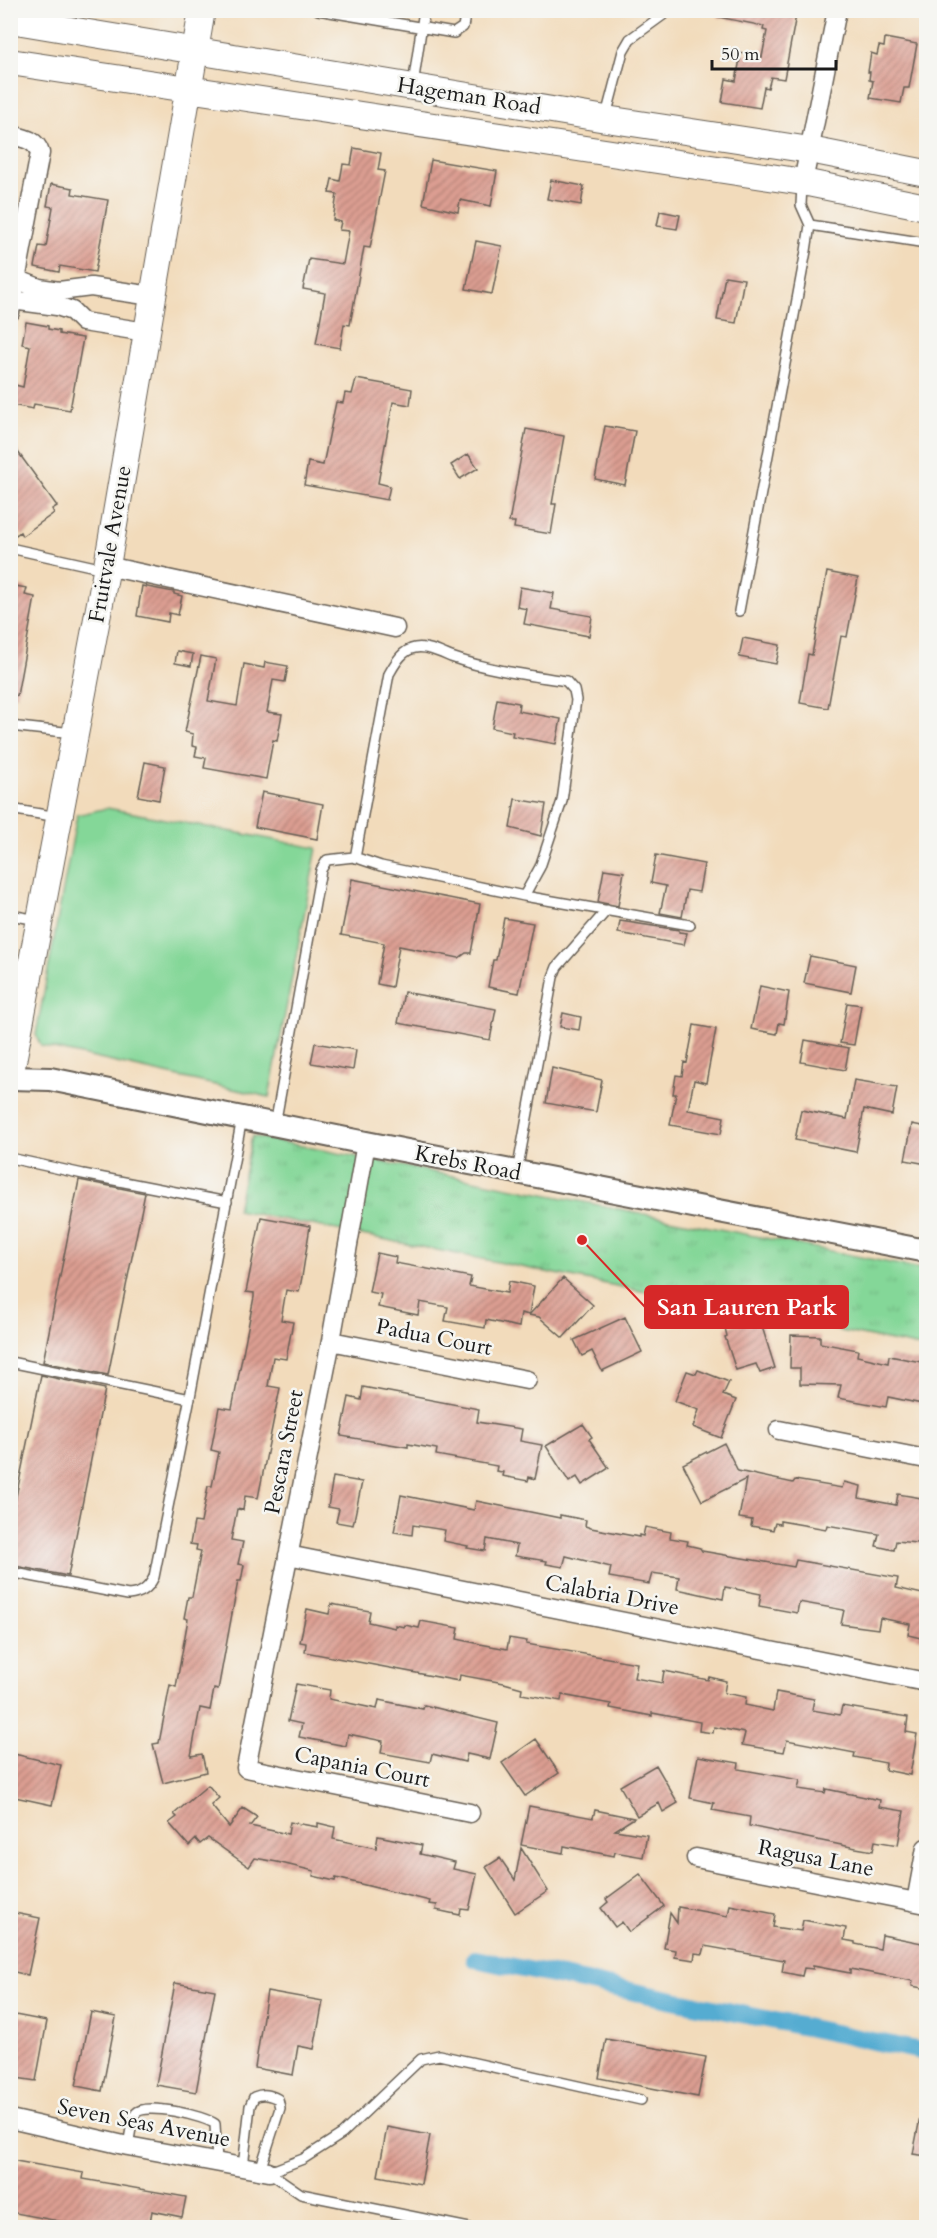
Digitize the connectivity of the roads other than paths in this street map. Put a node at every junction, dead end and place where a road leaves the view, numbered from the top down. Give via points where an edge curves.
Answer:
1 (202, 10) edge
2 (318, 10) edge
3 (385, 10) edge
4 (424, 10) edge
5 (466, 10) edge
6 (670, 10) edge
7 (837, 10) edge
8 (333, 12) edge
9 (10, 21) edge
10 (383, 22) junction
11 (421, 29) junction
12 (194, 51) junction
13 (10, 62) edge
14 (412, 87) junction
15 (187, 89) junction
16 (606, 119) junction
17 (427, 124) junction
18 (10, 135) edge
19 (810, 150) junction
20 (927, 173) edge
21 (802, 182) junction
22 (927, 207) edge
23 (810, 225) junction
24 (927, 243) edge
25 (16, 279) junction
26 (76, 290) junction
27 (153, 296) junction
28 (11, 306) edge
29 (72, 311) junction
30 (146, 332) junction
31 (10, 548) edge
32 (107, 568) junction
33 (740, 611) dead end
34 (395, 628) dead end
35 (10, 726) edge
36 (75, 733) junction
37 (10, 809) edge
38 (60, 818) junction
39 (355, 858) junction
40 (524, 896) junction
41 (608, 910) junction
42 (10, 915) edge
43 (40, 920) junction
44 (690, 925) dead end
45 (10, 1078) edge
46 (242, 1118) junction
47 (275, 1125) junction
48 (366, 1143) junction
49 (10, 1158) edge
50 (517, 1172) junction
51 (227, 1202) junction
52 (927, 1251) edge
53 (331, 1341) junction
54 (10, 1362) edge
55 (527, 1380) dead end
56 (190, 1399) junction
57 (779, 1430) dead end
58 (927, 1460) edge
59 (288, 1555) junction
60 (10, 1572) edge
61 (927, 1682) edge
62 (246, 1768) joint
63 (470, 1813) dead end
64 (927, 1848) edge
65 (696, 1858) dead end
66 (921, 1903) edge
67 (641, 2100) dead end
68 (10, 2119) edge
69 (128, 2146) junction
70 (217, 2162) junction
71 (257, 2170) junction
72 (470, 2228) edge

1 - 12 main road, Fruitvale Avenue
2 - 8 lane
3 - 10 lane
4 - 11 lane
5 - 11 lane via 463,27 454,33
6 - 16 lane via 626,45
7 - 19 street
8 - 10 lane
9 - 12 main road, Hageman Road
10 - 11 lane
11 - 14 lane
12 - 14 main road, Hageman Road
12 - 15 main road, Fruitvale Avenue
13 - 15 main road, Hageman Road
14 - 16 main road, Hageman Road
15 - 17 main road, Hageman Road
15 - 27 main road, Fruitvale Avenue
16 - 17 main road via 585,125 495,109
16 - 19 main road, Hageman Road
17 - 21 main road, Hageman Road
18 - 25 street via 38,145 40,153
19 - 20 main road, Hageman Road
19 - 21 street
21 - 22 main road, Hageman Road
21 - 23 lane via 801,205
23 - 24 lane
23 - 33 lane
25 - 26 street via 39,288
25 - 28 street
26 - 27 street via 91,287
26 - 29 street
27 - 30 main road, Fruitvale Avenue
28 - 29 street via 38,303
29 - 30 street via 83,322
30 - 32 main road, Fruitvale Avenue
31 - 32 lane
32 - 34 street
32 - 36 main road, Fruitvale Avenue
35 - 36 lane
36 - 38 main road, Fruitvale Avenue
37 - 38 lane
38 - 43 main road, Fruitvale Avenue
39 - 40 lane
39 - 40 lane via 389,674 406,651 429,648 479,667 566,681 574,690 576,700 562,801 540,867
39 - 47 lane via 332,858 321,870
40 - 41 lane
41 - 44 lane
41 - 50 lane via 552,977
42 - 43 lane
43 - 45 main road, Fruitvale Avenue
45 - 46 street, Krebs Road via 50,1079
46 - 47 street, Krebs Road
46 - 51 lane
47 - 48 street, Krebs Road
48 - 50 street, Krebs Road
48 - 53 street, Pescara Street
49 - 51 lane
50 - 52 street, Krebs Road
51 - 56 lane
53 - 55 street, Padua Court
53 - 59 street, Pescara Street
54 - 56 lane
56 - 60 lane via 150,1585 137,1594 128,1594
57 - 58 street
59 - 61 street, Calabria Drive
59 - 62 street, Pescara Street
62 - 63 street, Capania Court
64 - 66 street
65 - 66 street, Ragusa Lane
67 - 71 lane via 439,2055 421,2059 342,2134 303,2159
68 - 69 street, Seven Seas Avenue
69 - 70 street, Seven Seas Avenue
69 - 70 lane via 136,2113 150,2107 209,2119 215,2124
70 - 71 street, Seven Seas Avenue
71 - 71 lane via 250,2106 254,2097 262,2094 278,2099 280,2108
71 - 72 lane via 301,2194

